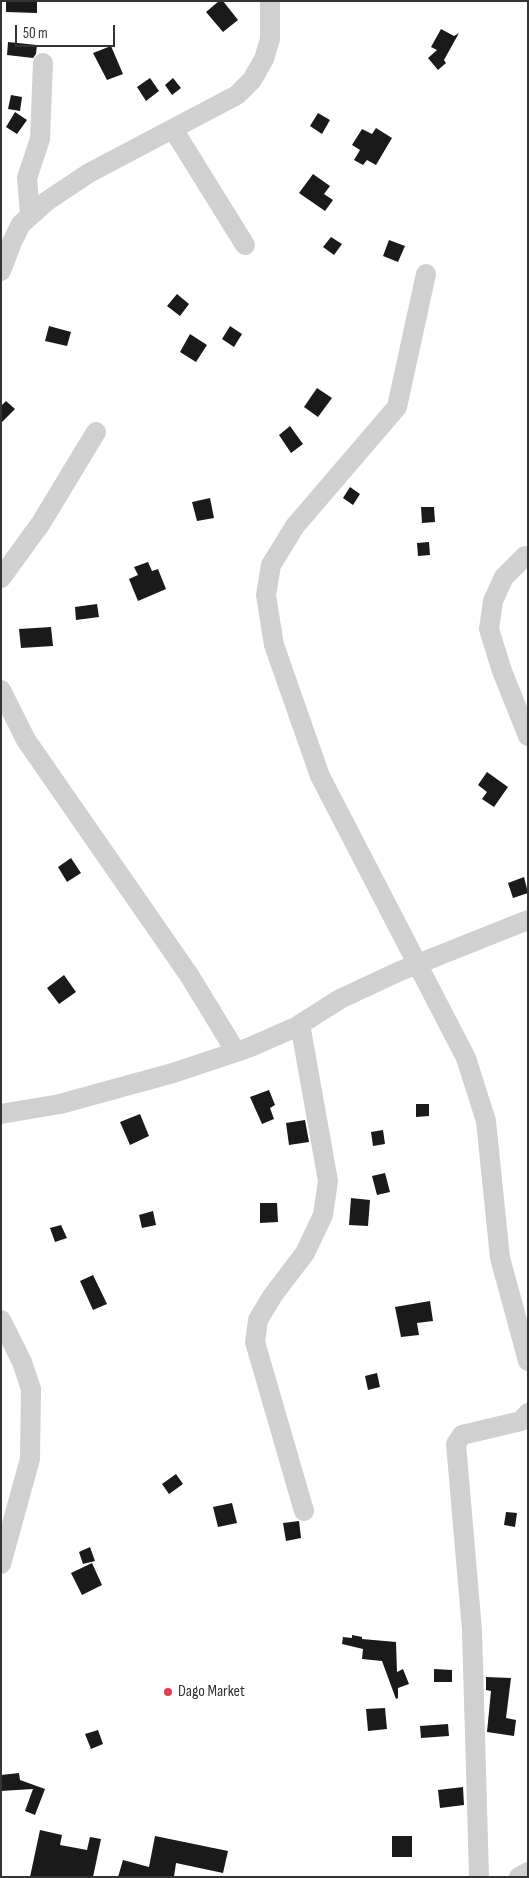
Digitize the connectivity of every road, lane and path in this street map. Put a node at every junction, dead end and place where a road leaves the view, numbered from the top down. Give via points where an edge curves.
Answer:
1 (270, 1) edge
2 (44, 63) dead end
3 (173, 129) junction
4 (30, 214) junction
5 (245, 245) dead end
6 (1, 271) edge
7 (426, 274) dead end
8 (96, 432) dead end
9 (526, 562) edge
10 (1, 578) edge
11 (1, 690) edge
12 (528, 736) edge
13 (528, 920) edge
14 (419, 964) junction
15 (300, 1024) junction
16 (236, 1052) junction
17 (1, 1114) edge
18 (1, 1320) edge
19 (528, 1361) edge
20 (528, 1413) edge
21 (304, 1511) dead end
22 (1, 1564) edge
23 (528, 1872) edge
24 (479, 1877) edge
25 (519, 1877) edge

1 - 3 street via 270,39 264,60 252,80 237,95
2 - 4 street via 40,139 27,178
3 - 4 street via 89,173
3 - 5 street
4 - 6 street via 21,224
7 - 14 street via 397,407 295,526 271,566 266,595 274,645 320,776
8 - 10 street via 40,523
9 - 12 street via 504,577 492,601 490,629 502,671
11 - 16 street via 26,740 189,975
13 - 14 street
14 - 15 street via 340,999
14 - 19 street via 466,1058 486,1121 500,1258
15 - 16 street
15 - 21 street via 328,1181 323,1215 305,1253 258,1320 254,1342
16 - 17 street via 60,1104
18 - 22 street via 22,1362 31,1399 30,1459
20 - 24 street via 521,1421 462,1435 456,1444 472,1630
23 - 25 street

